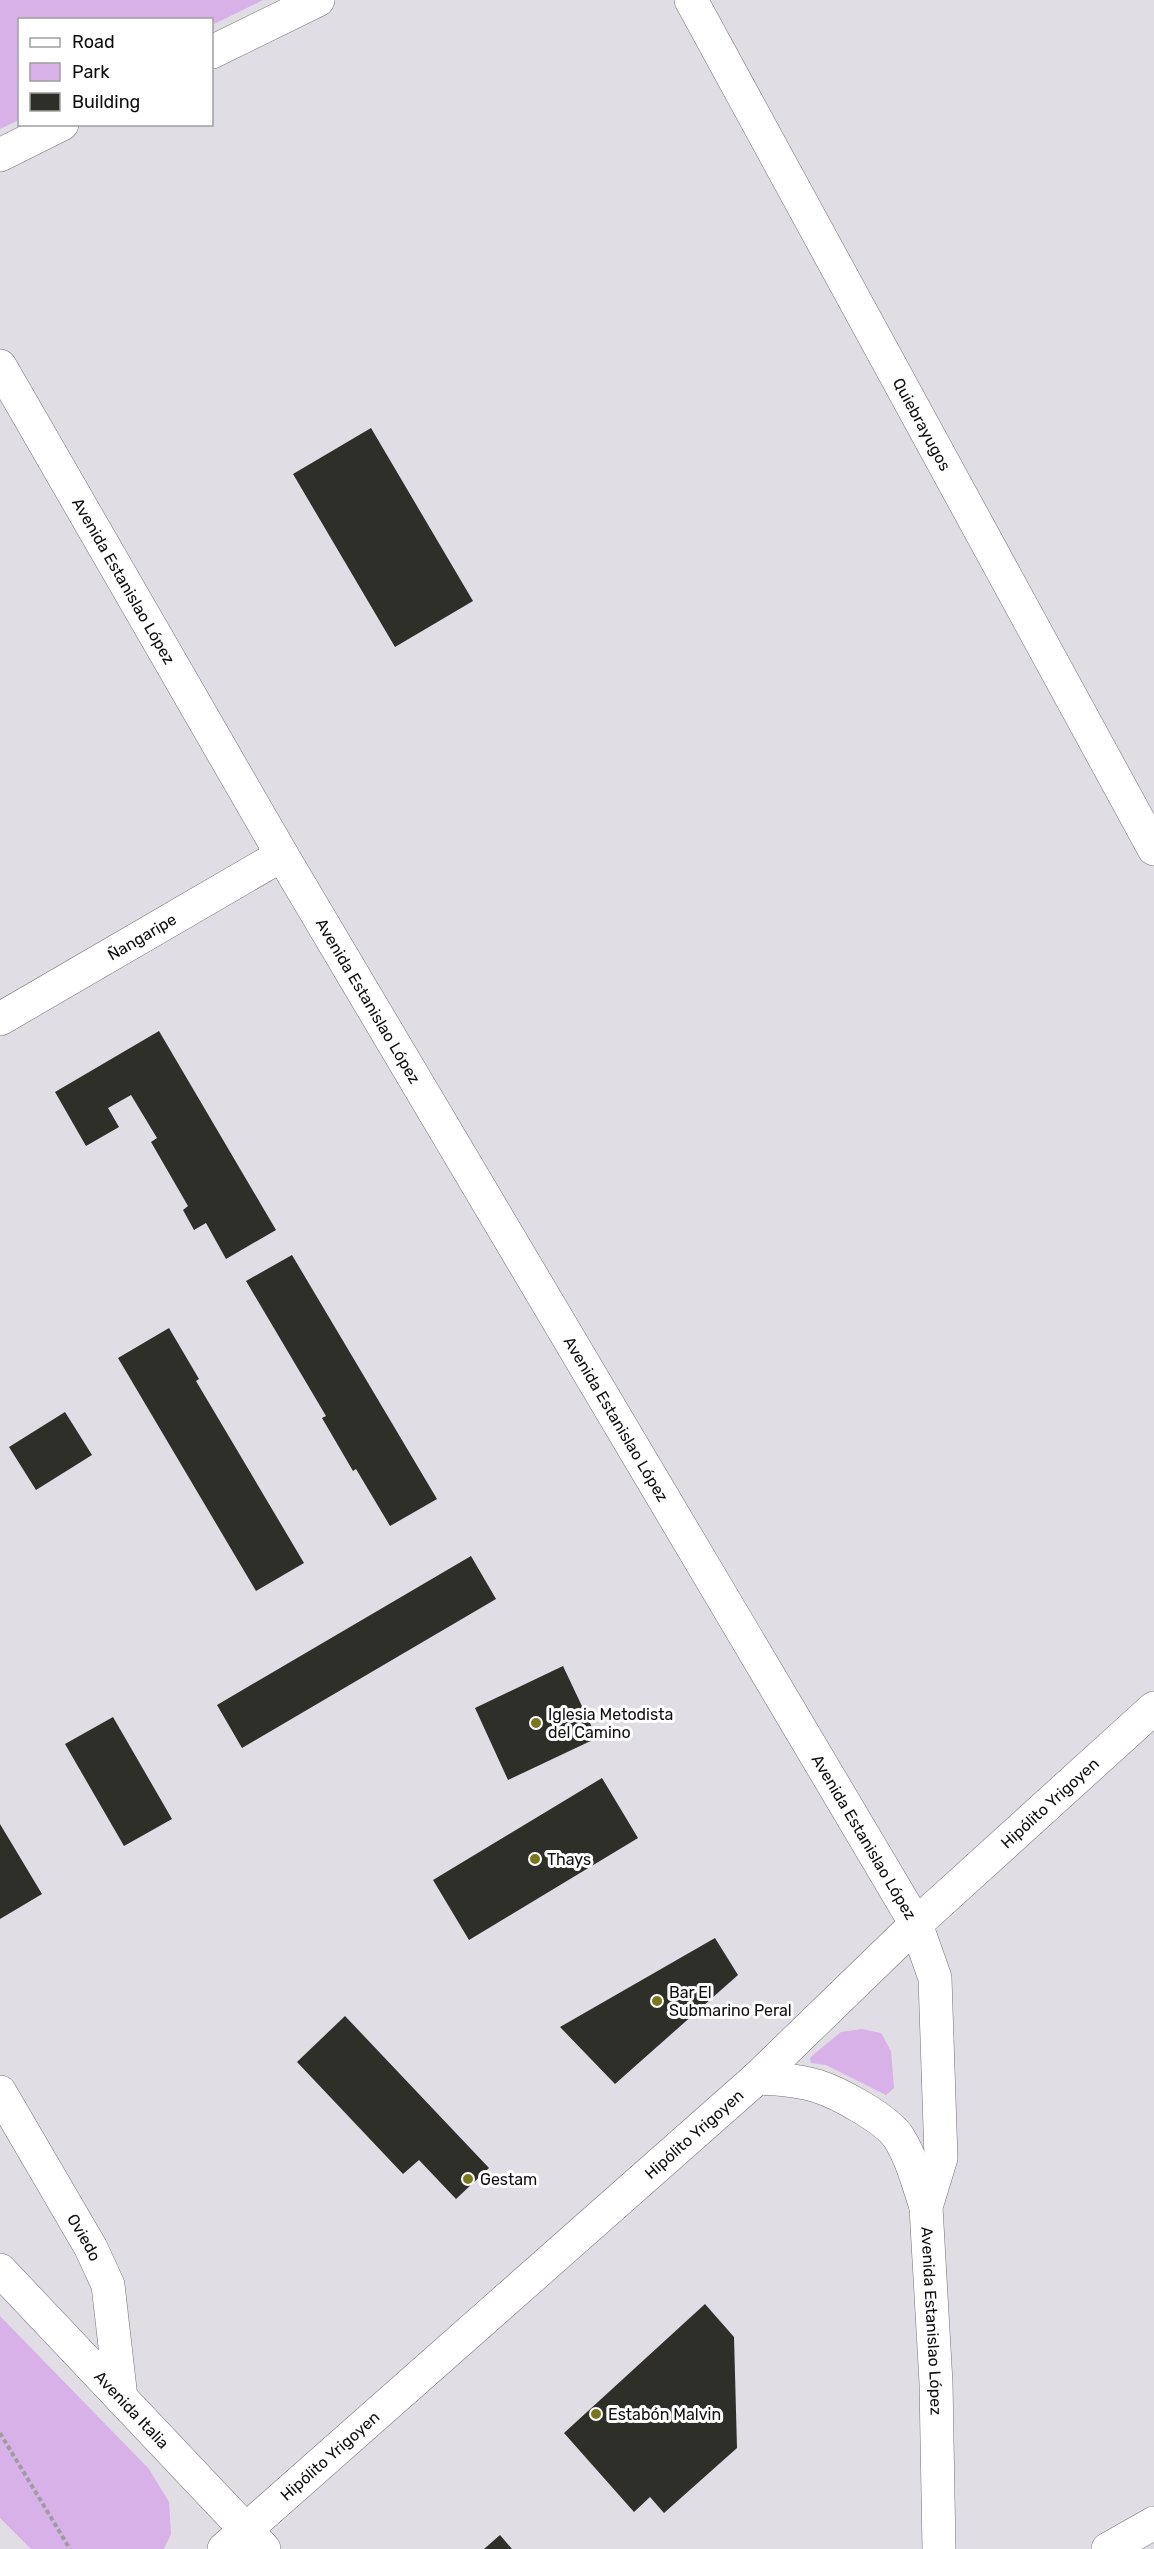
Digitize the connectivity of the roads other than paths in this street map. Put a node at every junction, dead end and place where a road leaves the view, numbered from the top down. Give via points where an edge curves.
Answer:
1 (318, 0) edge
2 (691, 0) edge
3 (213, 52) edge
4 (58, 126) edge
5 (0, 155) edge
6 (0, 366) edge
7 (1154, 849) edge
8 (282, 855) junction
9 (0, 1019) edge
10 (1154, 1708) edge
11 (916, 1924) junction
12 (757, 2078) junction
13 (0, 2092) edge
14 (926, 2207) junction
15 (0, 2270) edge
16 (121, 2398) junction
17 (1154, 2523) edge
18 (245, 2542) edge
19 (939, 2549) edge
20 (1108, 2549) edge

1 - 3 street
2 - 7 street, Quiebrayugos
4 - 5 street
6 - 8 street, Avenida Estanislao López
8 - 9 street, Ñangaripe
8 - 11 street, Avenida Estanislao López
10 - 11 street, Hipólito Yrigoyen
11 - 12 street, Hipólito Yrigoyen
11 - 14 street, Avenida Estanislao López via 935,1978 941,2158
12 - 14 street via 792,2080 818,2087 875,2115 898,2135
12 - 18 street, Hipólito Yrigoyen
13 - 16 street, Oviedo via 91,2248 108,2285
14 - 19 street, Avenida Estanislao López via 936,2383
15 - 16 street, Avenida Italia
16 - 18 street, Avenida Italia
17 - 20 street

